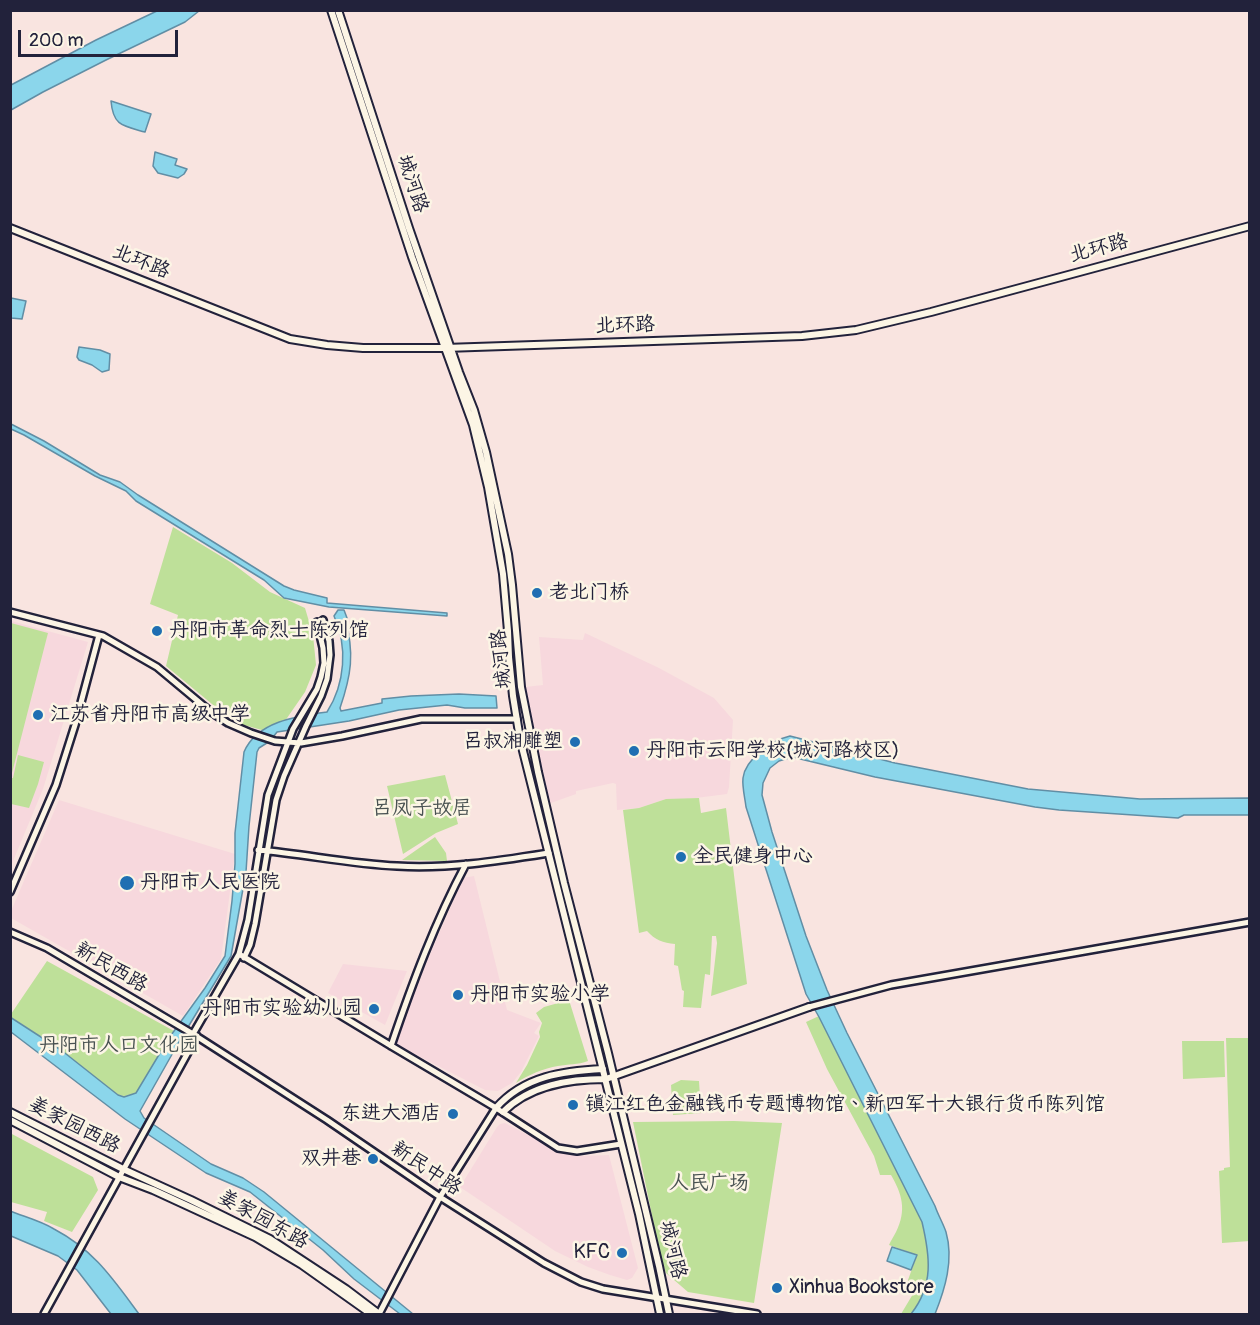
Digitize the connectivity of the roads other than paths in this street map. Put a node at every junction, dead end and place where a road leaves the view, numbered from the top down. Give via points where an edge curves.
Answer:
1 (331, 10) edge
2 (338, 10) edge
3 (1250, 226) edge
4 (10, 228) edge
5 (448, 348) junction
6 (10, 612) edge
7 (99, 634) junction
8 (517, 718) junction
9 (287, 742) junction
10 (298, 742) junction
11 (258, 850) junction
12 (267, 851) junction
13 (549, 853) junction
14 (466, 864) junction
15 (10, 892) edge
16 (1250, 922) edge
17 (10, 932) edge
18 (242, 956) junction
19 (809, 1007) joint
20 (194, 1034) junction
21 (391, 1046) junction
22 (603, 1069) junction
23 (614, 1076) junction
24 (606, 1079) junction
25 (496, 1108) junction
26 (10, 1112) edge
27 (503, 1112) junction
28 (10, 1120) edge
29 (621, 1144) junction
30 (123, 1169) junction
31 (119, 1177) junction
32 (440, 1197) junction
33 (656, 1297) junction
34 (666, 1300) junction
35 (44, 1314) edge
36 (371, 1314) edge
37 (379, 1314) edge
38 (660, 1314) edge
39 (669, 1314) edge
40 (757, 1314) edge

1 - 5 main road, 城河路 via 412,257
2 - 5 main road, 城河路
3 - 5 main road, 北环路 via 856,330 802,336
4 - 5 main road, 北环路 via 290,339 363,348
5 - 8 main road, 城河路 via 488,487 503,574
5 - 23 main road, 城河路 via 474,410 497,500 508,554 528,727
6 - 7 street
7 - 9 street via 157,667 228,723
7 - 15 street via 56,785
8 - 10 street via 421,719
8 - 13 main road, 城河路
9 - 10 street
9 - 10 street via 321,677 324,663 320,621 329,641 327,679
9 - 11 street via 268,795
10 - 12 street via 276,800
11 - 12 street
11 - 18 street
12 - 14 street via 398,866
12 - 18 street via 255,924 250,945
13 - 14 street
13 - 22 main road, 城河路
14 - 21 street via 426,951
16 - 19 street via 891,985
17 - 20 street, 新民西路 via 47,948
18 - 20 street
18 - 21 street
19 - 23 main road
20 - 30 street
20 - 32 street, 新民中路
21 - 25 street
22 - 24 main road, 城河路
22 - 25 main road via 559,1073 530,1083 505,1097
23 - 24 main road
23 - 34 main road, 城河路
24 - 27 main road via 554,1084
24 - 29 main road, 城河路
25 - 27 street
25 - 32 street
26 - 30 main road, 姜家园西路
27 - 29 street via 558,1148 577,1151
28 - 31 main road, 姜家园西路
29 - 33 main road, 城河路
30 - 31 street
30 - 37 main road, 姜家园东路 via 270,1239
31 - 35 street
31 - 36 main road, 姜家园东路 via 255,1237
32 - 33 street, 新民中路 via 581,1282
32 - 37 street
33 - 34 street, 新民中路
33 - 38 main road, 城河路
34 - 39 main road, 城河路
34 - 40 street, 新民中路

